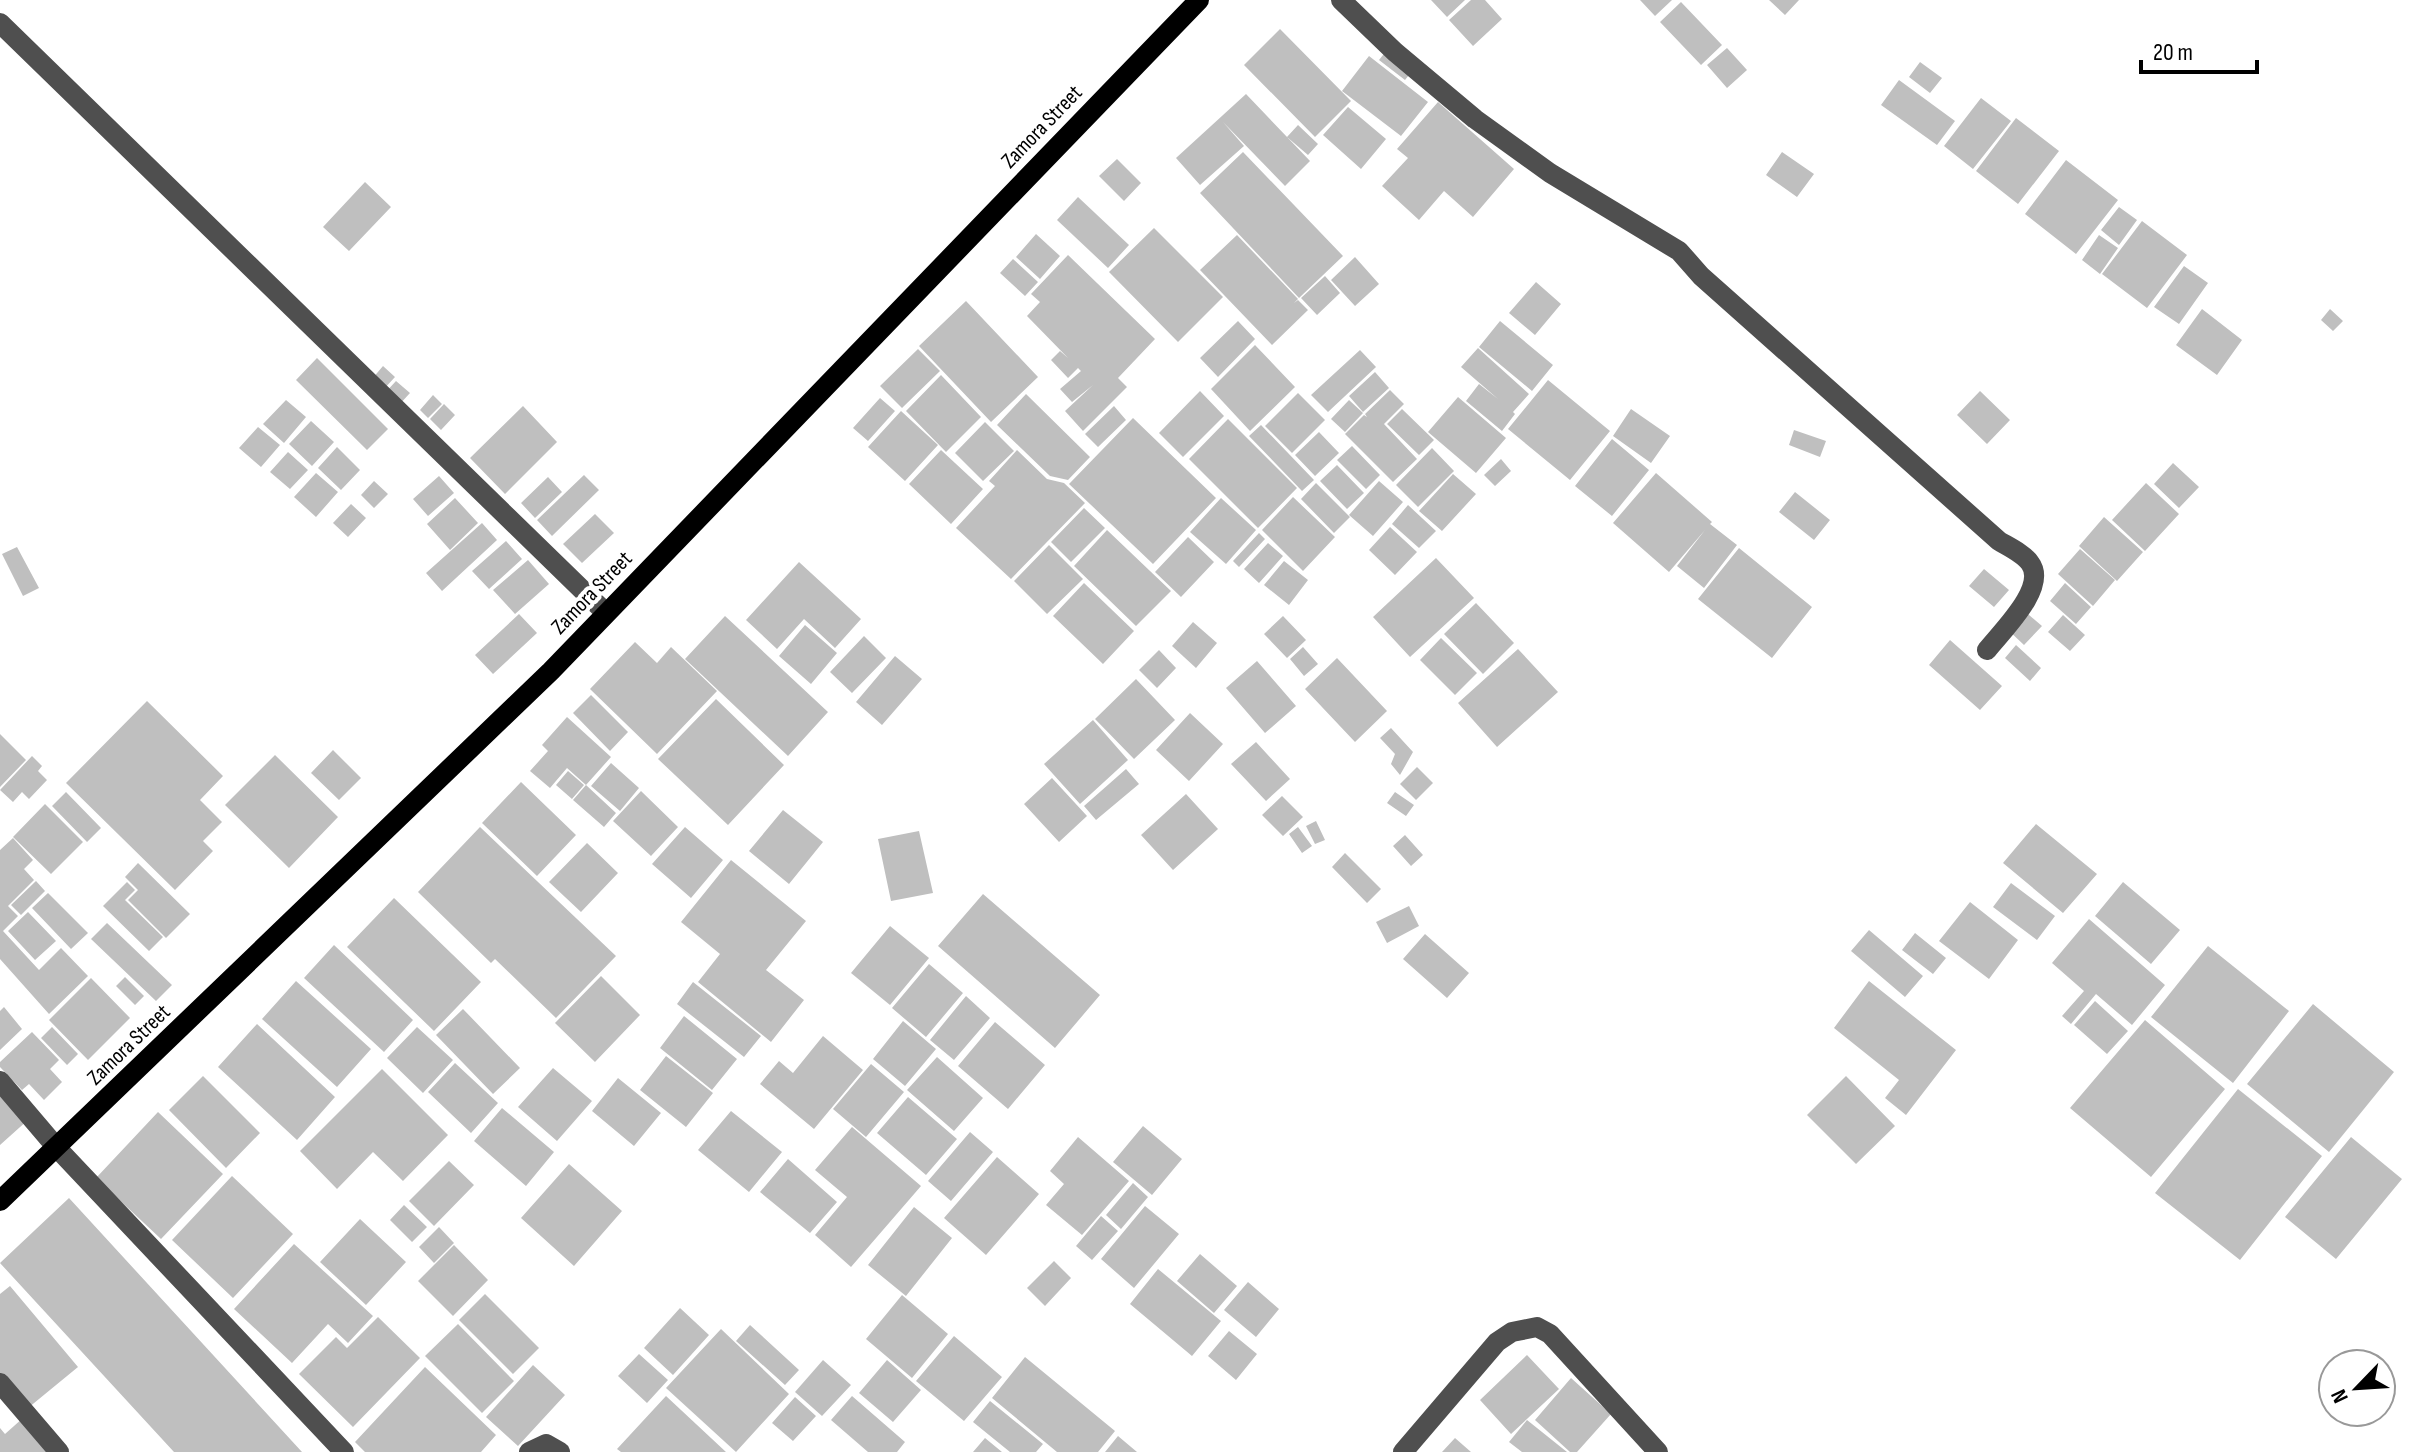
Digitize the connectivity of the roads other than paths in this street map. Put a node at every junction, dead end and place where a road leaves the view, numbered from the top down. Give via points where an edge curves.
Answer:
1 (1199, 0) edge
2 (1341, 0) edge
3 (0, 23) edge
4 (606, 613) junction
5 (1987, 650) dead end
6 (0, 1081) edge
7 (57, 1148) junction
8 (0, 1201) edge
9 (0, 1383) edge
10 (59, 1452) edge
11 (344, 1452) edge
12 (529, 1452) edge
13 (560, 1452) edge
14 (1403, 1452) edge
15 (1658, 1452) edge

1 - 4 main road, Zamora Street
2 - 5 street via 1475,119 1550,173 1679,251 1999,541 2030,562 2034,590
3 - 4 street
4 - 7 main road, Zamora Street
6 - 7 street
7 - 8 main road, Zamora Street
7 - 11 street
9 - 10 street
12 - 13 street via 546,1444
14 - 15 street via 1497,1342 1512,1332 1537,1327 1550,1334

